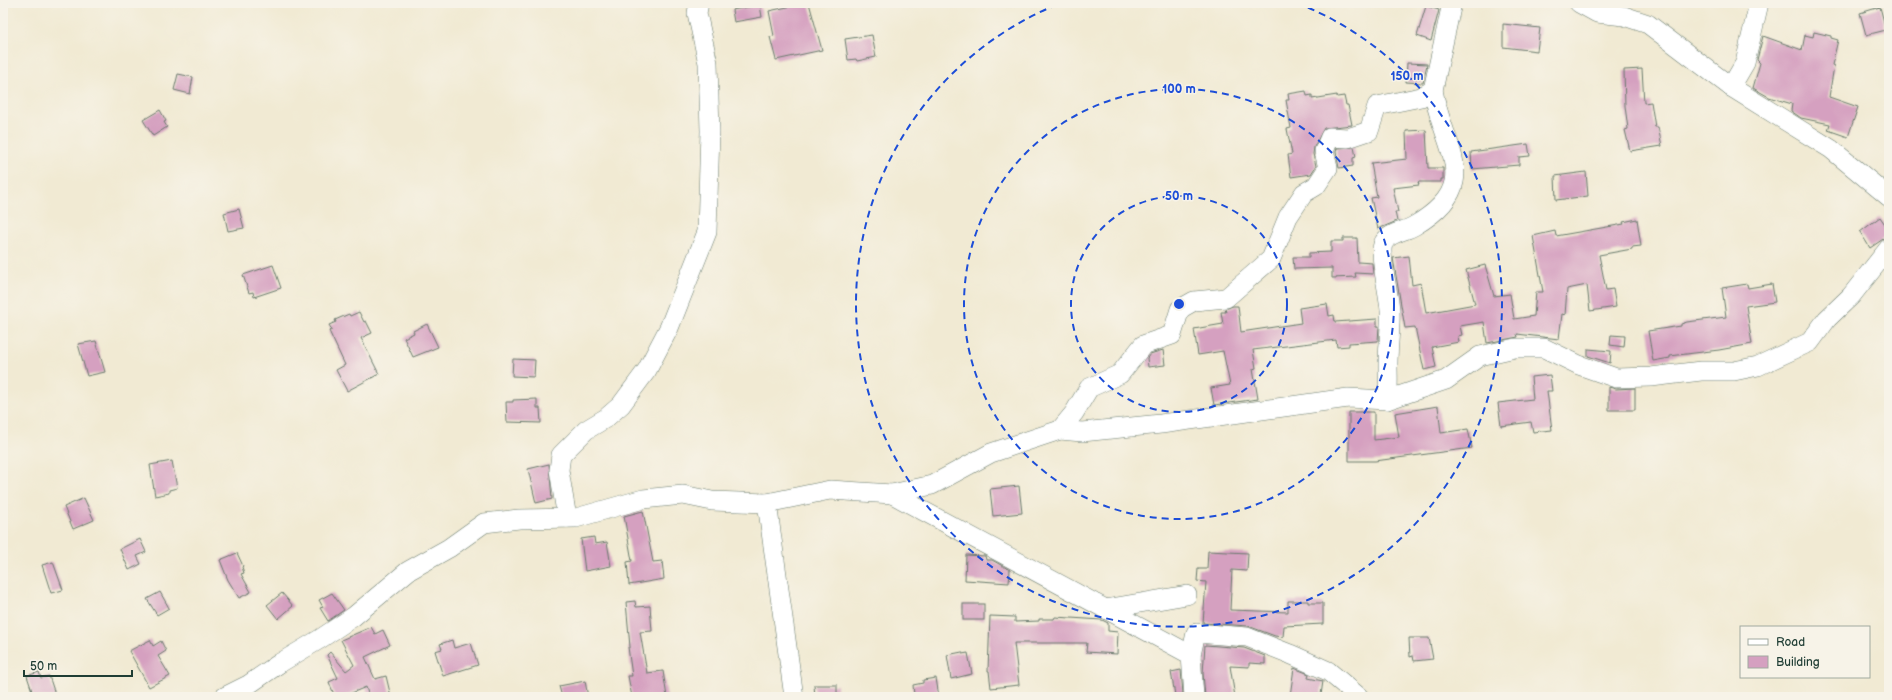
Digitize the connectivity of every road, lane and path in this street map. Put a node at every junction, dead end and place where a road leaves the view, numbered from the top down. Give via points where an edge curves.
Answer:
1 (699, 3) edge
2 (1452, 3) edge
3 (1579, 3) edge
4 (1759, 3) edge
5 (1731, 87) junction
6 (1433, 90) junction
7 (1889, 196) edge
8 (1889, 248) edge
9 (1387, 400) junction
10 (1060, 430) junction
11 (892, 494) junction
12 (767, 503) junction
13 (568, 518) junction
14 (1187, 595) dead end
15 (1105, 609) junction
16 (1191, 655) junction
17 (224, 697) edge
18 (794, 697) edge
19 (1194, 697) edge
20 (1360, 697) edge

1 - 13 street via 697,13 708,63 710,131 707,232 669,328 647,370 622,405 586,430 561,455 559,470
2 - 6 street
3 - 5 street via 1597,13 1624,16 1648,24
4 - 5 street via 1745,63
5 - 7 street via 1831,149
6 - 9 street via 1454,158 1455,178 1448,197 1440,207 1413,227 1389,237 1383,243 1381,254 1390,309 1390,380
6 - 10 street via 1421,97 1377,106 1369,131 1348,138 1330,137 1324,151 1328,168 1316,186 1304,193 1288,218 1271,259 1226,298 1194,301 1180,309 1172,335 1143,345 1120,374 1089,388
8 - 9 street via 1810,342 1758,366 1734,371 1616,378 1579,366 1544,348 1516,348 1480,356 1446,380
9 - 10 street via 1348,398 1162,424 1082,432
10 - 11 street via 991,453 932,485
11 - 12 street via 830,490
11 - 15 street
12 - 13 street via 712,501 684,495 643,499
12 - 18 street
13 - 17 street via 484,523 449,548 408,571 352,617 320,639 248,685
14 - 15 street
15 - 16 street
16 - 19 street
16 - 20 street via 1196,633 1247,637 1328,671

